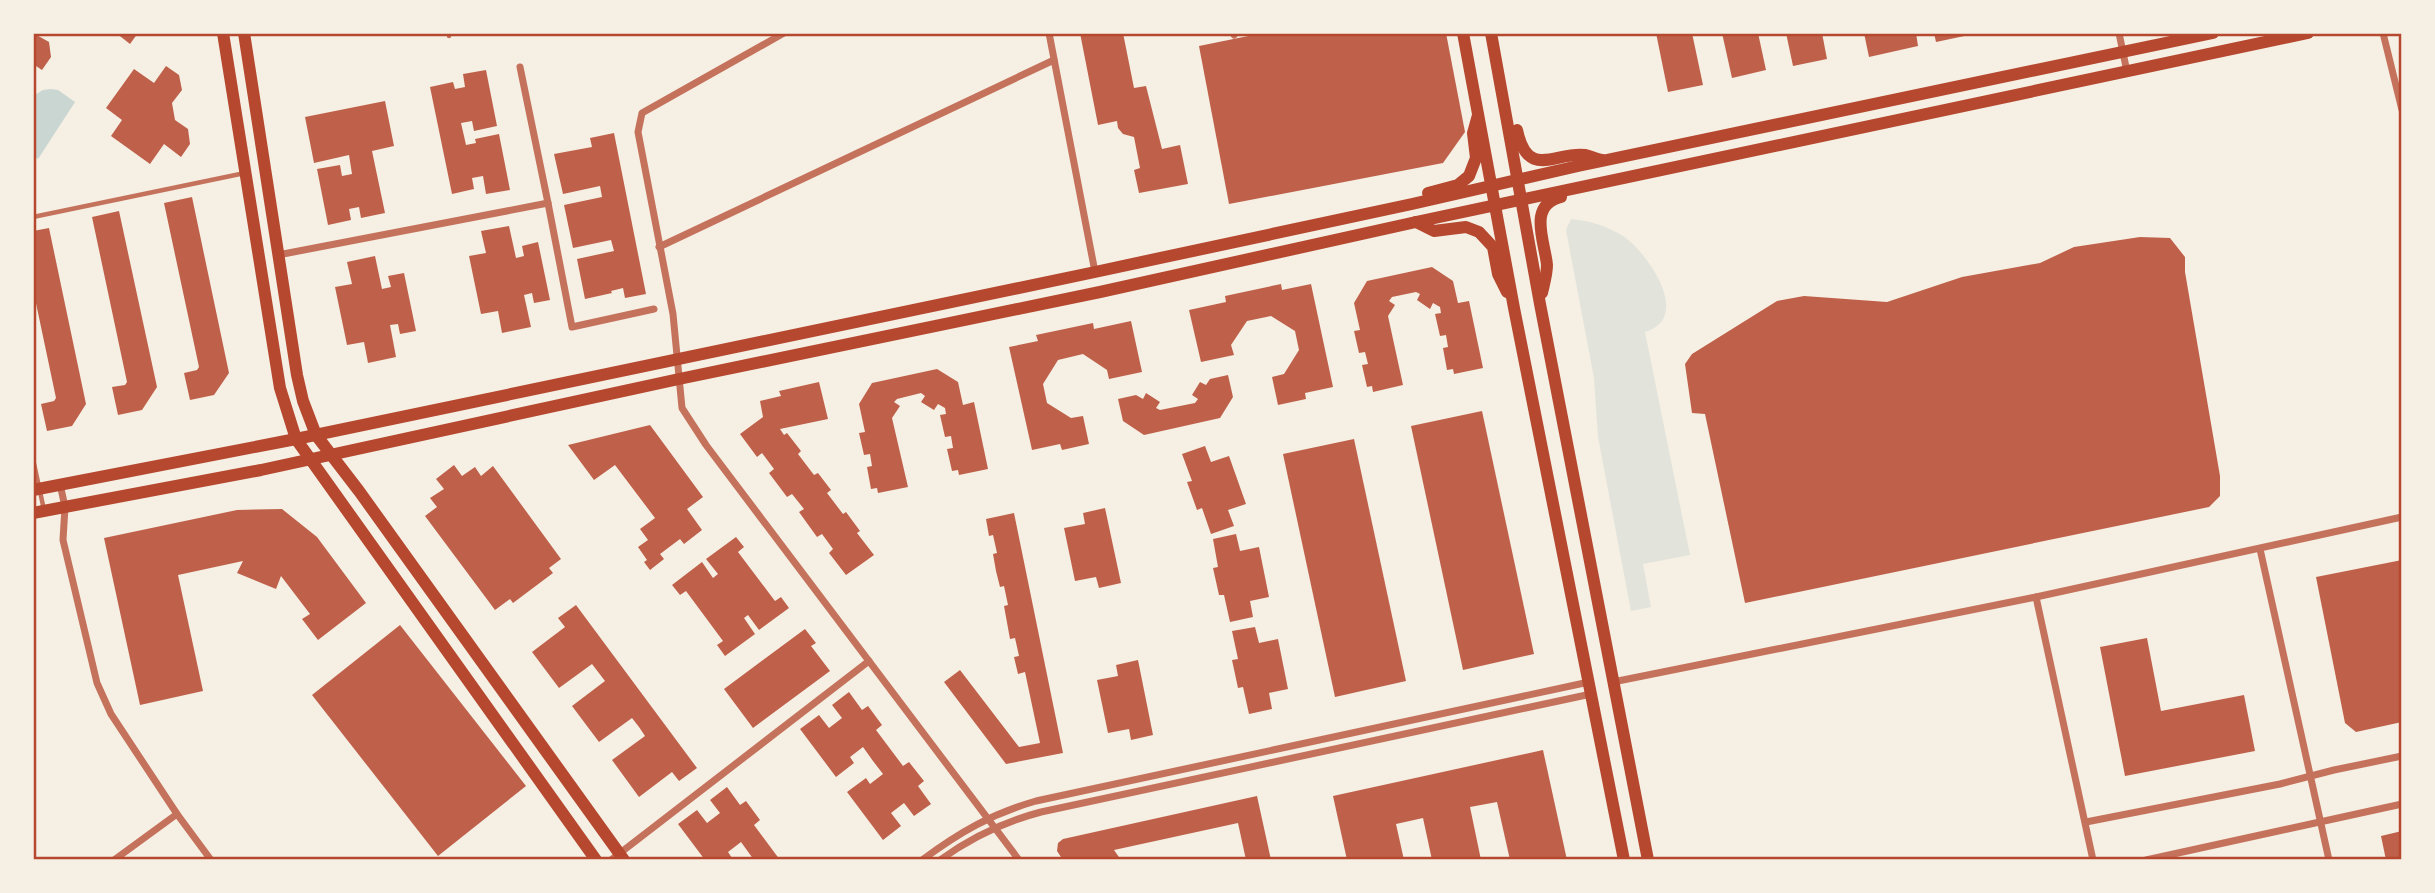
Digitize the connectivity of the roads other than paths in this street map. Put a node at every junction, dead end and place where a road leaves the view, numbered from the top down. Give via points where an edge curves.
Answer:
1 (223, 33) edge
2 (244, 33) edge
3 (784, 33) edge
4 (1049, 33) edge
5 (1463, 33) edge
6 (1491, 33) edge
7 (2119, 33) edge
8 (2213, 33) edge
9 (2308, 33) edge
10 (2383, 33) edge
11 (2123, 52) junction
12 (1054, 60) junction
13 (520, 67) dead end
14 (2127, 72) junction
15 (1506, 106) junction
16 (2402, 110) edge
17 (1479, 111) junction
18 (1605, 161) junction
19 (246, 173) junction
20 (1518, 180) junction
21 (1609, 181) junction
22 (1492, 185) junction
23 (1522, 200) junction
24 (548, 203) junction
25 (1412, 204) junction
26 (1496, 206) junction
27 (33, 218) edge
28 (1416, 222) junction
29 (659, 247) junction
30 (277, 255) junction
31 (1095, 272) junction
32 (1540, 304) junction
33 (1514, 308) junction
34 (654, 309) dead end
35 (678, 359) junction
36 (679, 379) junction
37 (316, 435) junction
38 (296, 439) junction
39 (330, 455) junction
40 (33, 459) edge
41 (310, 460) junction
42 (60, 484) junction
43 (36, 489) edge
44 (65, 507) junction
45 (39, 512) edge
46 (2402, 517) edge
47 (2260, 549) junction
48 (2036, 597) junction
49 (869, 661) junction
50 (1614, 682) junction
51 (1590, 688) junction
52 (2402, 756) edge
53 (2311, 776) junction
54 (2402, 804) edge
55 (177, 814) junction
56 (988, 818) junction
57 (2086, 822) junction
58 (2321, 822) junction
59 (995, 827) junction
60 (618, 857) edge
61 (114, 860) edge
62 (211, 860) edge
63 (596, 860) edge
64 (922, 860) edge
65 (940, 860) edge
66 (1019, 860) edge
67 (1625, 860) edge
68 (1648, 860) edge
69 (2093, 860) edge
70 (2146, 860) edge
71 (2329, 860) edge

1 - 19 main road
2 - 30 main road
3 - 29 street via 642,113 638,132
4 - 12 street
5 - 17 main road
6 - 15 main road
7 - 11 street
8 - 11 main road
9 - 14 main road
10 - 16 street
11 - 14 street
11 - 18 main road
12 - 29 street
12 - 31 street
13 - 24 street
14 - 21 main road
15 - 18 main road via 1520,144 1536,158 1545,162 1583,155
15 - 20 main road
17 - 22 main road
17 - 25 main road via 1473,133 1476,158 1469,176
18 - 20 main road
19 - 27 lane
19 - 38 main road via 280,388
20 - 22 main road
20 - 23 main road
21 - 23 main road
21 - 32 main road via 1555,199 1543,211 1540,222 1547,267
22 - 25 main road
22 - 26 main road
23 - 26 main road
23 - 32 main road
24 - 30 street
24 - 34 street via 572,327
25 - 31 main road
26 - 28 main road
26 - 33 main road
28 - 33 main road via 1434,231 1472,228 1487,239
28 - 36 main road
29 - 35 street
30 - 37 main road via 303,401
31 - 35 main road
32 - 50 main road
33 - 51 main road
35 - 36 street
35 - 37 main road
36 - 39 main road
36 - 49 street via 682,408 694,427
37 - 38 main road
37 - 39 main road
38 - 41 main road
38 - 42 main road
39 - 41 main road
39 - 60 main road
40 - 43 lane
41 - 44 main road
41 - 63 main road
42 - 43 main road
42 - 44 street
43 - 45 lane
44 - 45 main road
44 - 55 street via 63,540 97,683 111,714
46 - 47 street
47 - 48 street
47 - 53 street
48 - 50 street
48 - 57 street
49 - 56 street
49 - 60 street
50 - 68 main road
51 - 56 street via 1036,801
51 - 59 street via 1041,812
51 - 67 main road
52 - 53 street
53 - 57 street
53 - 58 street
54 - 58 street
55 - 61 street
55 - 62 street
56 - 59 street
56 - 64 street
57 - 69 street
58 - 70 street
58 - 71 street
59 - 65 street
59 - 66 street

